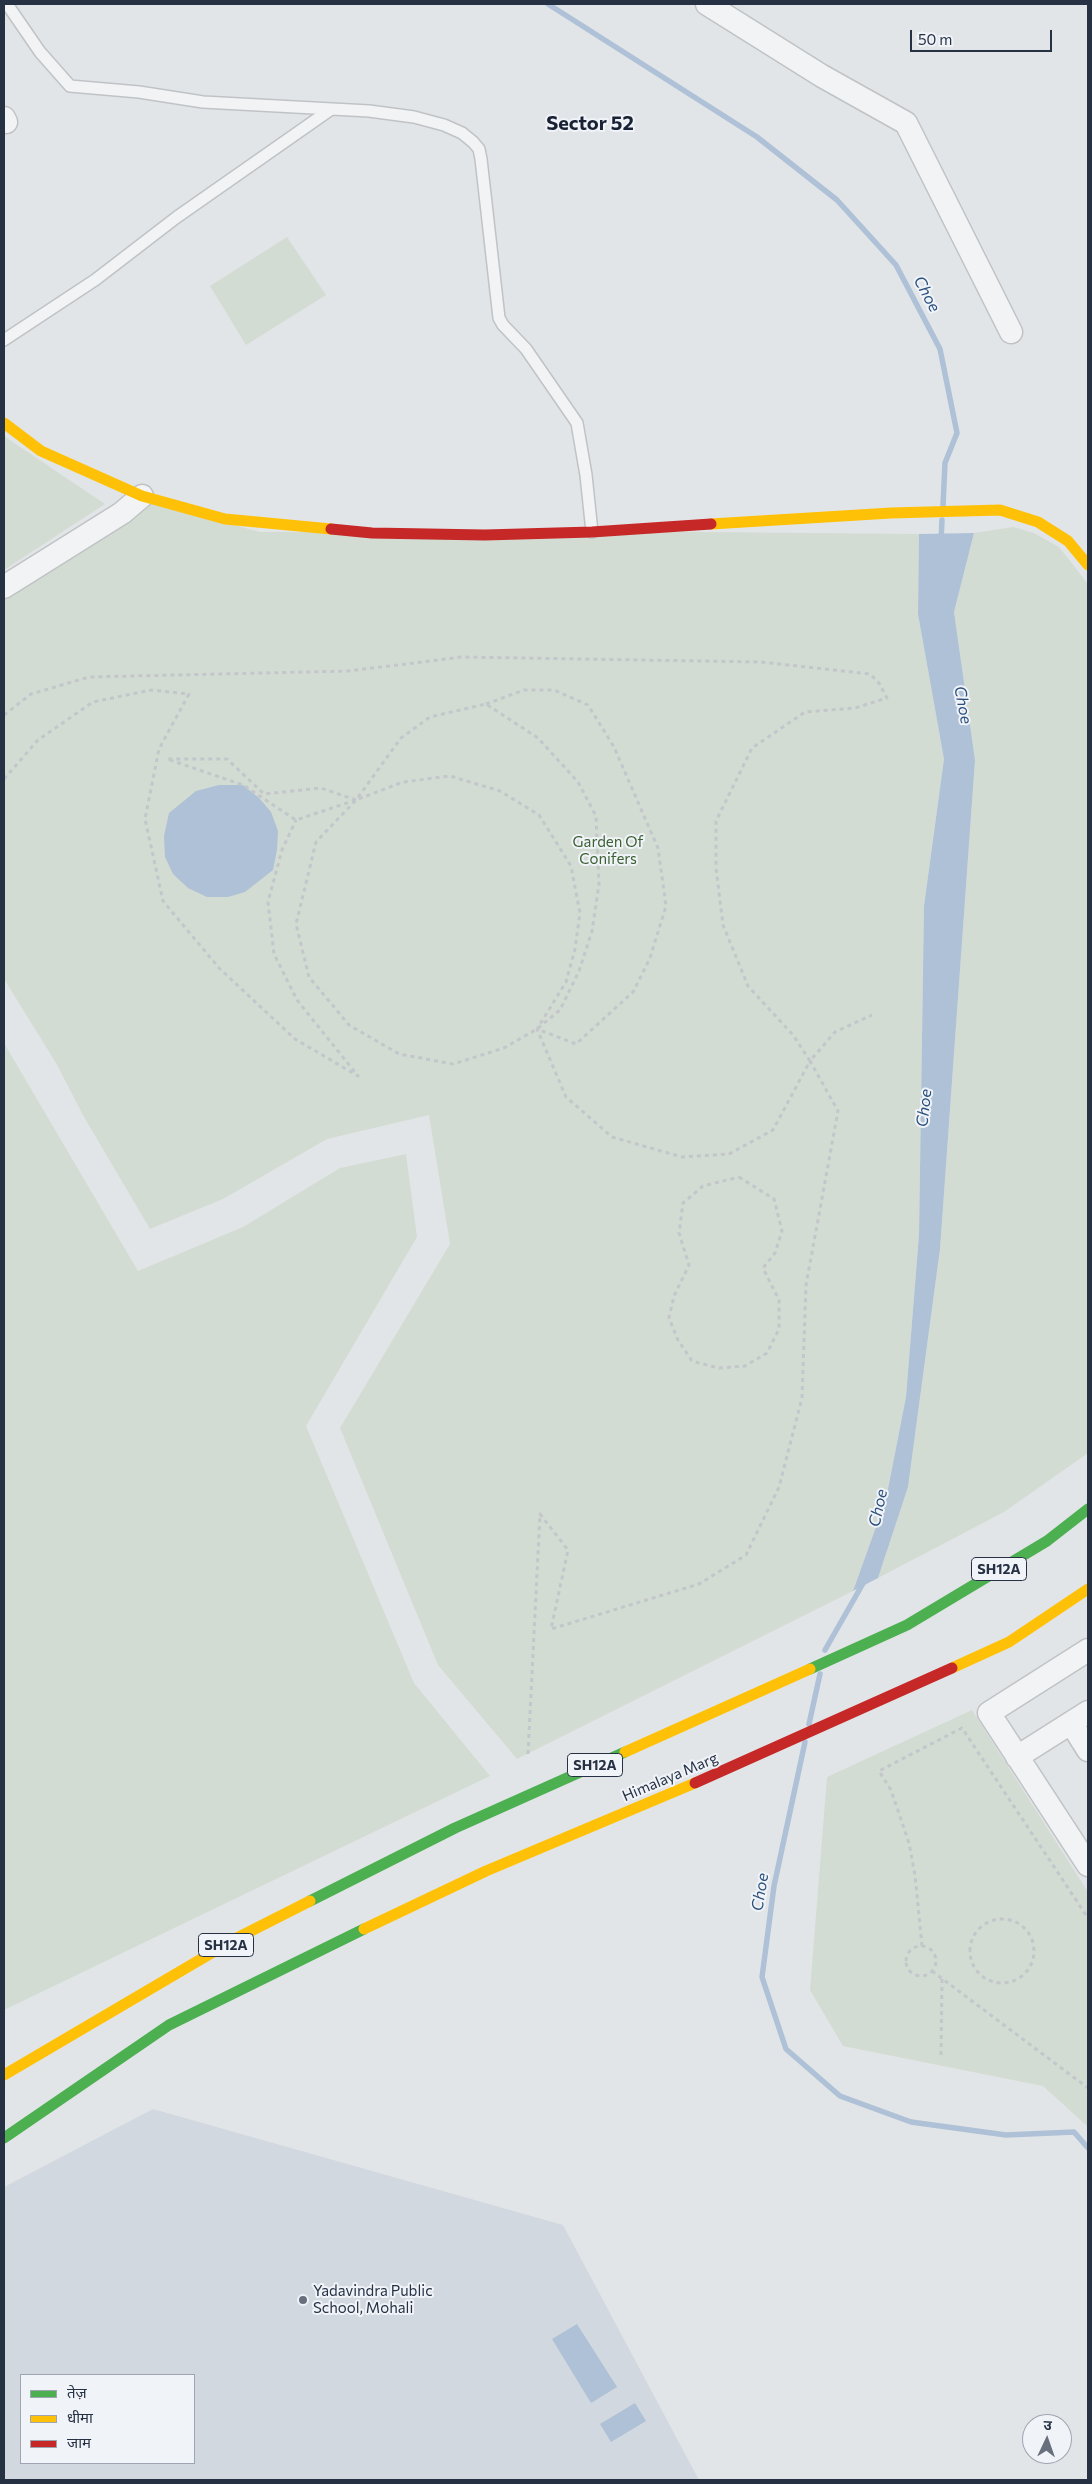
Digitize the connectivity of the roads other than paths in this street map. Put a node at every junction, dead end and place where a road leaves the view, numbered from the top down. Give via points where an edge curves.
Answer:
1 (7, 4) edge
2 (707, 4) edge
3 (330, 110) junction
4 (1011, 332) dead end
5 (4, 340) edge
6 (4, 423) edge
7 (142, 496) junction
8 (592, 532) junction
9 (1088, 565) edge
10 (4, 587) edge
11 (1088, 1509) edge
12 (1088, 1588) edge
13 (1088, 1650) edge
14 (1080, 1717) edge
15 (1088, 1750) edge
16 (1017, 1757) junction
17 (1088, 1865) edge
18 (4, 2075) edge
19 (4, 2138) edge

1 - 3 lane via 40,52 70,86 203,102
2 - 4 street via 822,76 906,123
3 - 5 lane via 95,280
3 - 8 lane via 414,117 462,133 479,150 499,318 526,349 577,423
6 - 7 main road via 40,451
7 - 8 main road via 225,519 372,533 485,535
7 - 10 street via 122,513
8 - 9 main road via 891,513 1000,510 1038,522 1068,541
11 - 18 main road, SH12A via 1047,1541 907,1625 454,1828 237,1938
12 - 19 main road, Himalaya Marg via 1009,1642 714,1775 486,1871 257,1980 169,2025
13 - 16 street via 989,1713
14 - 15 street
14 - 16 street
16 - 17 street

